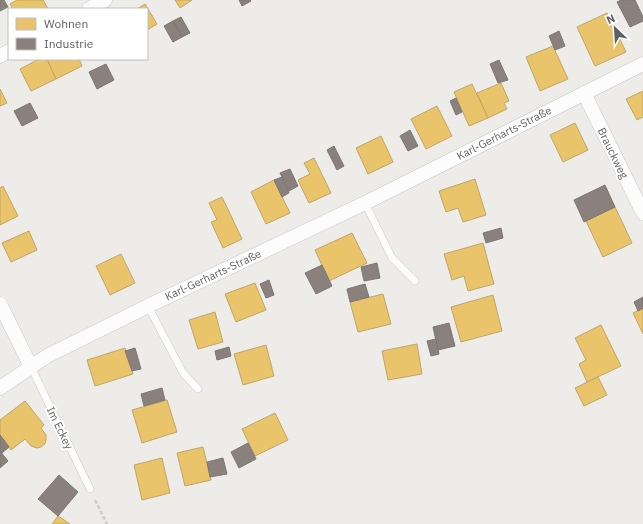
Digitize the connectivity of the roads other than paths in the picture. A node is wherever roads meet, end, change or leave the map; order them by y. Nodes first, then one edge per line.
1 (105, 0) edge
2 (91, 8) edge
3 (643, 64) edge
4 (584, 93) junction
5 (365, 203) junction
6 (643, 213) edge
7 (415, 281) dead end
8 (0, 304) edge
9 (148, 306) junction
10 (31, 367) junction
11 (0, 388) edge
12 (198, 389) dead end
13 (90, 489) road end

1 - 2 street
3 - 4 street, Karl-Gerharts-Straße
4 - 5 street, Karl-Gerharts-Straße
4 - 6 street, Brauckweg
5 - 7 lane
5 - 9 street, Karl-Gerharts-Straße
8 - 10 street, Im Eckey
9 - 10 street, Karl-Gerharts-Straße
9 - 12 lane
10 - 11 street
10 - 13 lane, Im Eckey

